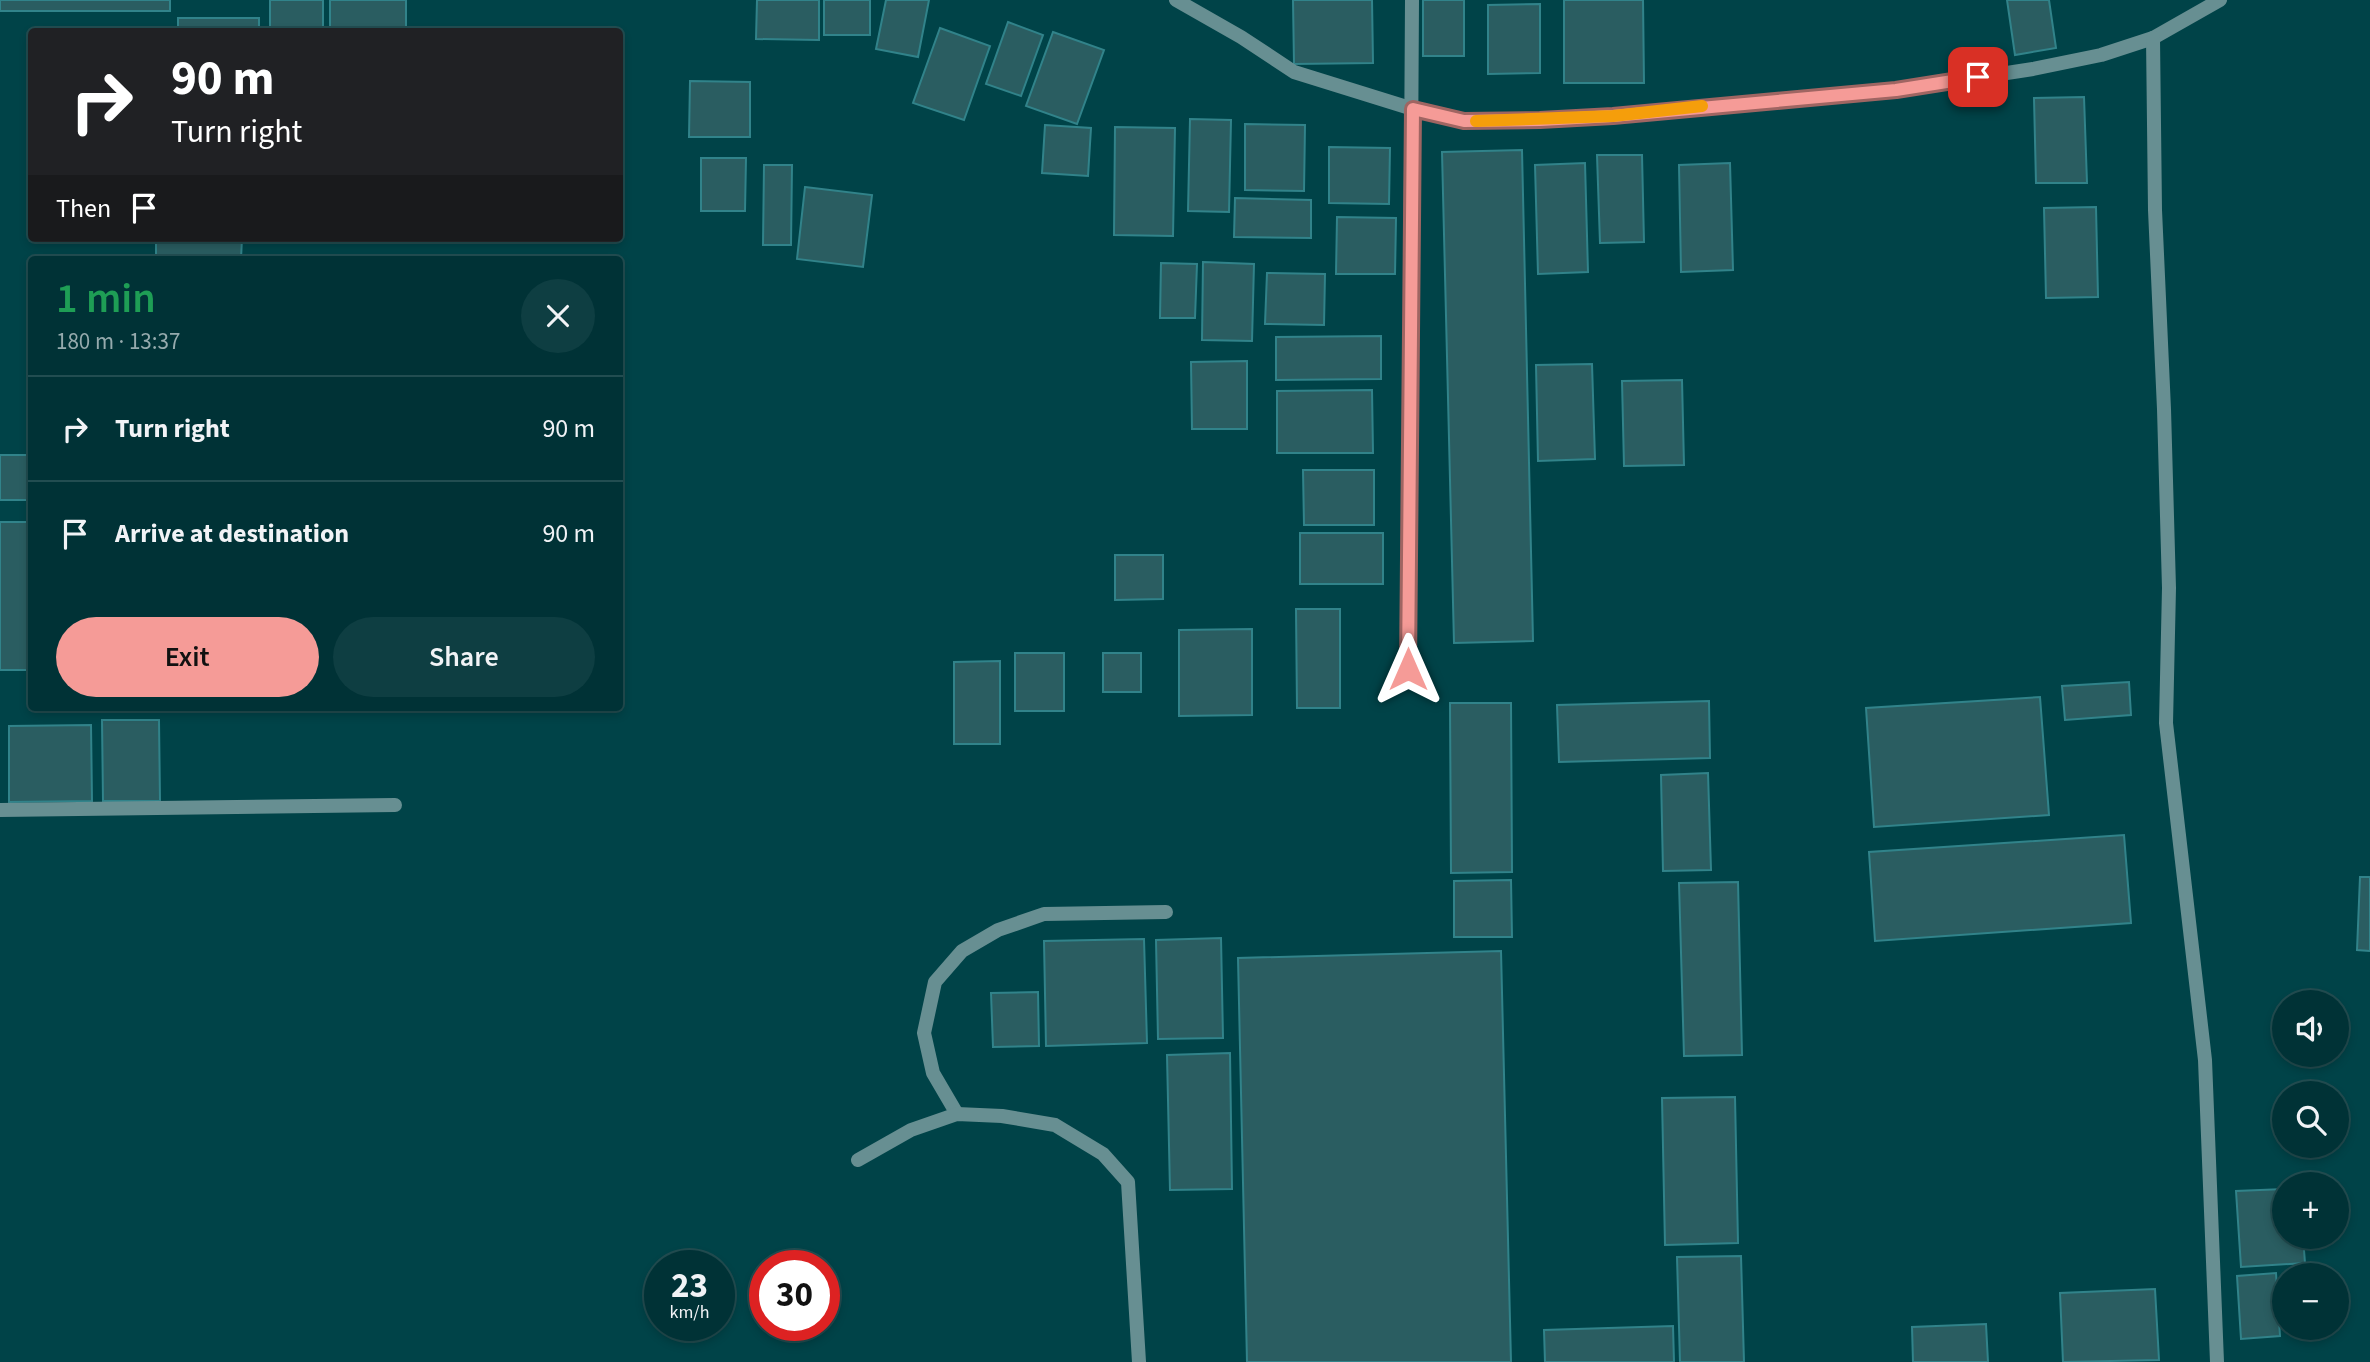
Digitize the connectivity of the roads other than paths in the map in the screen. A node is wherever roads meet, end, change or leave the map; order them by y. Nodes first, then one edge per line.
1 (1176, 0) edge
2 (1412, 0) edge
3 (2220, 0) edge
4 (2153, 38) junction
5 (1413, 109) junction
6 (1408, 669) dead end
7 (395, 805) dead end
8 (0, 810) edge
9 (1166, 912) dead end
10 (957, 1114) junction
11 (858, 1160) dead end
12 (1139, 1362) edge
13 (2217, 1362) edge

1 - 5 street
2 - 5 street
3 - 4 street
4 - 5 street
4 - 13 street
5 - 6 street
7 - 8 street
9 - 10 street
10 - 11 street
10 - 12 street

